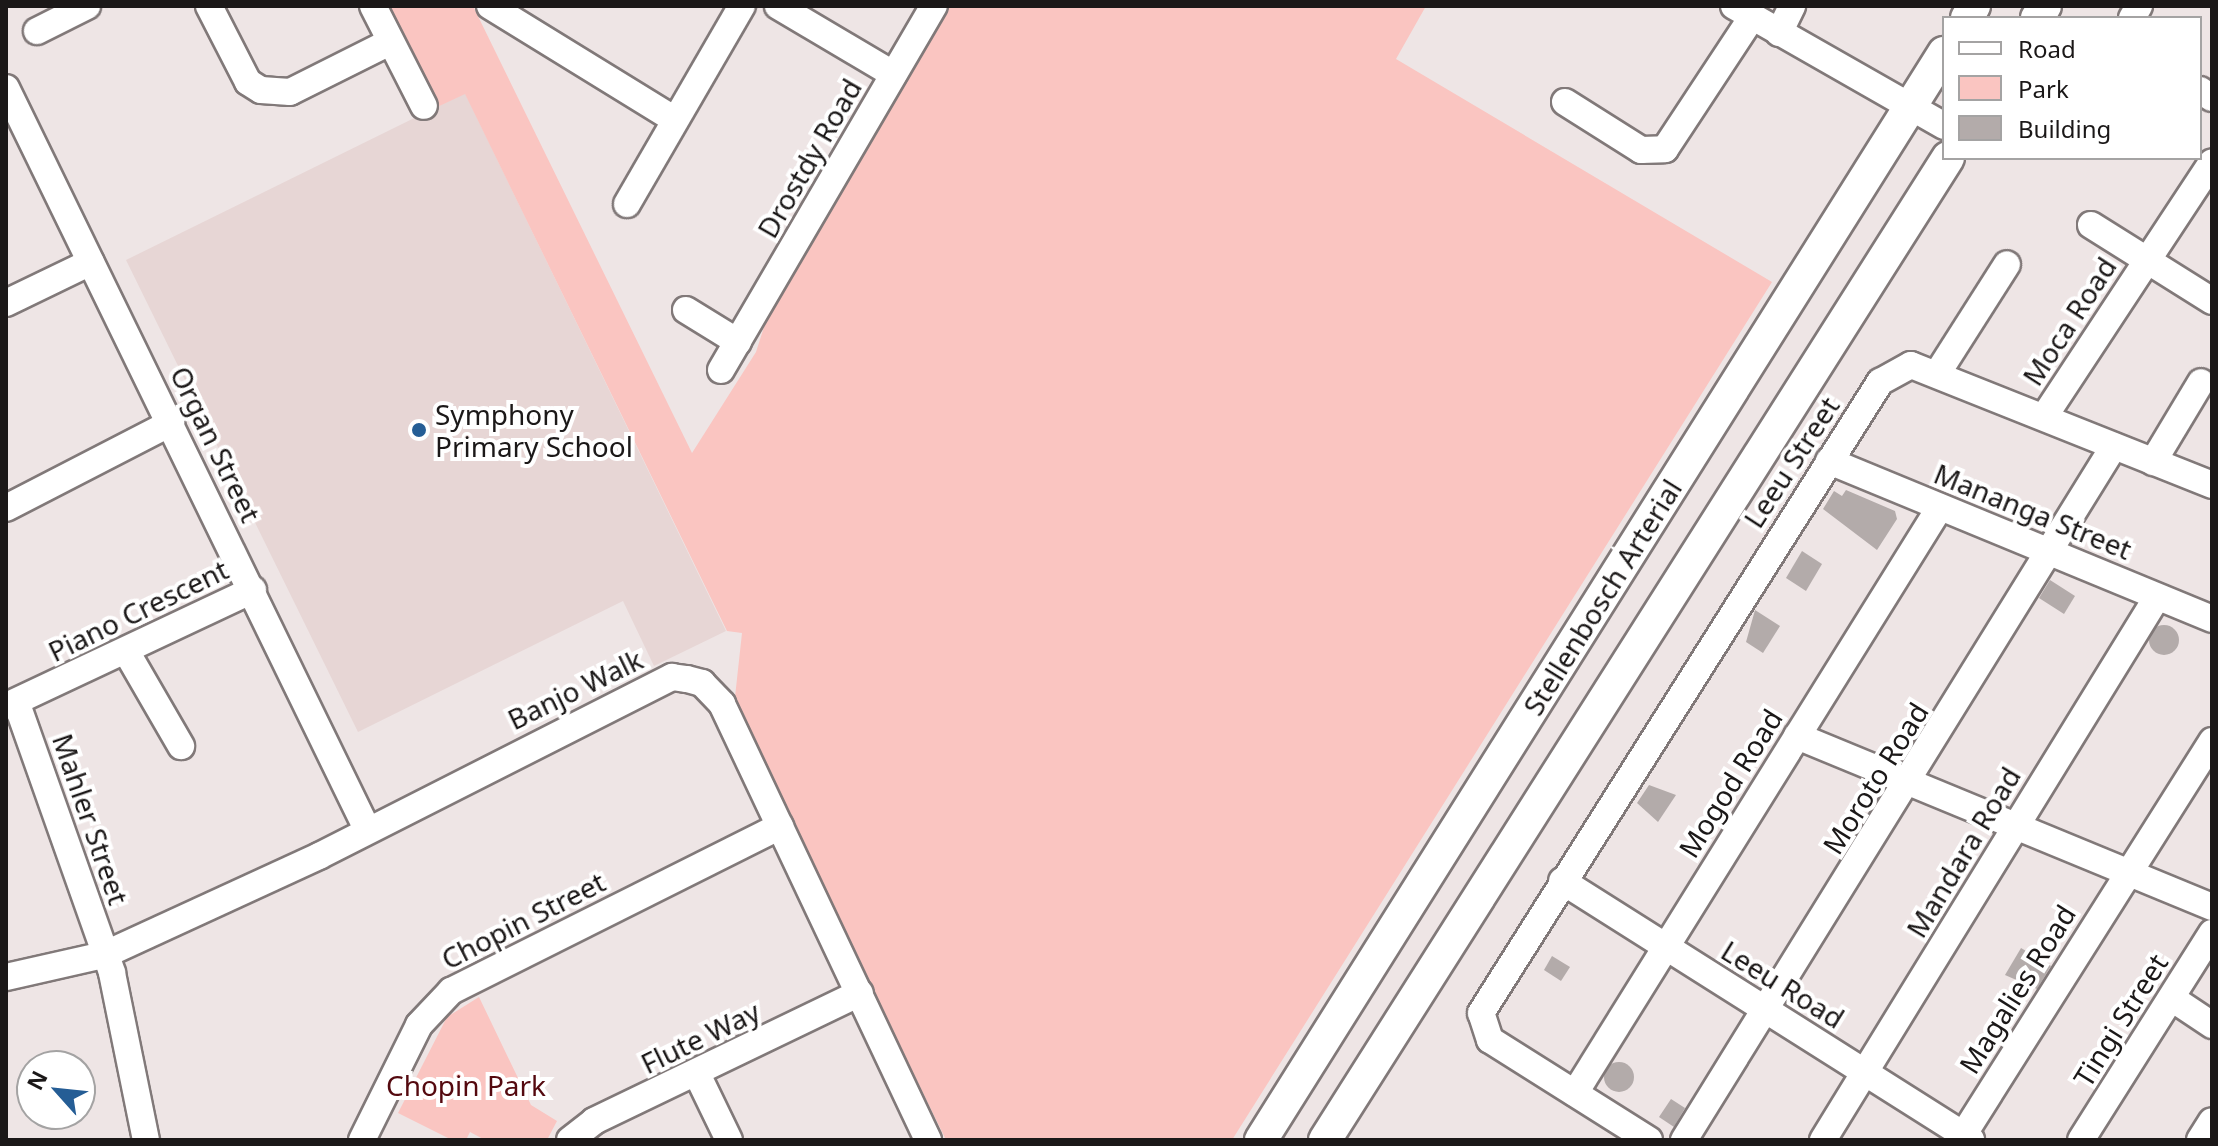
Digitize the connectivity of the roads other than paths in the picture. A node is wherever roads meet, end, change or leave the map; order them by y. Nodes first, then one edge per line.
1 (87, 6) edge
2 (209, 6) edge
3 (373, 6) edge
4 (490, 6) edge
5 (742, 6) edge
6 (778, 6) edge
7 (934, 6) edge
8 (1792, 6) edge
9 (1743, 11) edge
10 (37, 31) dead end
11 (1779, 33) junction
12 (390, 42) junction
13 (1942, 56) edge
14 (893, 74) junction
15 (7, 94) edge
16 (1565, 102) dead end
17 (424, 106) dead end
18 (1911, 106) junction
19 (675, 120) junction
20 (1942, 125) edge
21 (1947, 160) edge
22 (2212, 162) edge
23 (627, 204) dead end
24 (2091, 225) dead end
25 (2147, 261) junction
26 (91, 262) junction
27 (2007, 264) dead end
28 (2212, 301) edge
29 (6, 303) edge
30 (686, 310) dead end
31 (738, 342) junction
32 (721, 370) dead end
33 (1937, 374) junction
34 (2201, 382) dead end
35 (2044, 417) junction
36 (171, 423) junction
37 (2114, 446) junction
38 (1829, 461) junction
39 (2153, 462) junction
40 (2212, 485) edge
41 (1940, 507) junction
42 (6, 508) edge
43 (2050, 552) junction
44 (253, 590) junction
45 (2157, 597) junction
46 (2212, 619) edge
47 (126, 651) junction
48 (12, 705) edge
49 (1797, 736) junction
50 (2212, 741) edge
51 (181, 746) dead end
52 (2202, 777) edge
53 (1910, 783) junction
54 (780, 826) junction
55 (2016, 827) junction
56 (367, 829) junction
57 (2129, 873) junction
58 (1562, 881) junction
59 (2212, 907) edge
60 (2212, 933) edge
61 (1666, 947) junction
62 (104, 955) junction
63 (6, 977) edge
64 (860, 993) junction
65 (2173, 999) junction
66 (1766, 1011) junction
67 (2212, 1025) edge
68 (1866, 1074) junction
69 (698, 1076) junction
70 (1575, 1093) junction
71 (2212, 1121) edge
72 (1965, 1138) edge
73 (146, 1140) edge
74 (362, 1140) edge
75 (570, 1140) edge
76 (729, 1140) edge
77 (928, 1140) edge
78 (1261, 1140) edge
79 (1325, 1140) edge
80 (1649, 1140) edge
81 (1684, 1140) edge
82 (1823, 1140) edge
83 (2081, 1140) edge
84 (2200, 1140) edge

1 - 10 street
2 - 12 street
3 - 12 street
4 - 19 street
5 - 19 street
6 - 14 street
7 - 14 street, Drostdy Road
8 - 11 street
9 - 11 street
9 - 16 street
11 - 18 street
12 - 17 street
13 - 18 main road, Stellenbosch Arterial
14 - 31 street, Drostdy Road
15 - 26 street, Organ Street
18 - 20 street
18 - 78 main road, Stellenbosch Arterial
19 - 23 street
21 - 79 main road, Stellenbosch Arterial
22 - 25 street, Moca Road
24 - 25 street
25 - 28 street
25 - 35 street, Moca Road
26 - 29 street
26 - 36 street, Organ Street
27 - 33 street
30 - 31 street
31 - 32 street, Drostdy Road
33 - 35 street, Leeu Street
33 - 38 street, Leeu Street
34 - 39 street
35 - 37 street, Leeu Street
36 - 42 street
36 - 44 street, Organ Street
37 - 39 street, Leeu Street
37 - 43 street, Moroto Road
38 - 41 street, Mananga Street
38 - 58 street, Leeu Street
39 - 40 street, Leeu Street
41 - 43 street, Mananga Street
41 - 49 street, Mogod Road
43 - 45 street, Mananga Street
43 - 53 street, Moroto Road
44 - 47 street, Piano Crescent
44 - 56 street, Organ Street
45 - 46 street, Mananga Street
45 - 55 street, Mandara Road
47 - 48 street, Piano Crescent
47 - 51 street
48 - 62 street, Mahler Street
49 - 53 street
49 - 61 street, Mogod Road
50 - 52 street, Magalies Road
52 - 57 street, Magalies Road
53 - 55 street
53 - 66 street, Moroto Road
54 - 56 street, Banjo Walk
54 - 64 street, Banjo Walk
54 - 74 street, Chopin Street
55 - 57 street
55 - 68 street, Mandara Road
56 - 62 street, Banjo Walk
57 - 59 street
57 - 72 street, Magalies Road
58 - 61 street, Leeu Road
58 - 70 street
60 - 65 street, Tingi Street
61 - 66 street, Leeu Road
61 - 70 street, Mogod Road
62 - 63 street, Banjo Walk
62 - 73 street
64 - 69 street, Flute Way
64 - 77 street, Banjo Walk
65 - 67 street
65 - 83 street, Tingi Street
66 - 68 street, Leeu Road
66 - 81 street, Moroto Road
68 - 72 street, Leeu Road
68 - 82 street, Mandara Road
69 - 75 street, Flute Way
69 - 76 street
70 - 80 street
71 - 84 street

